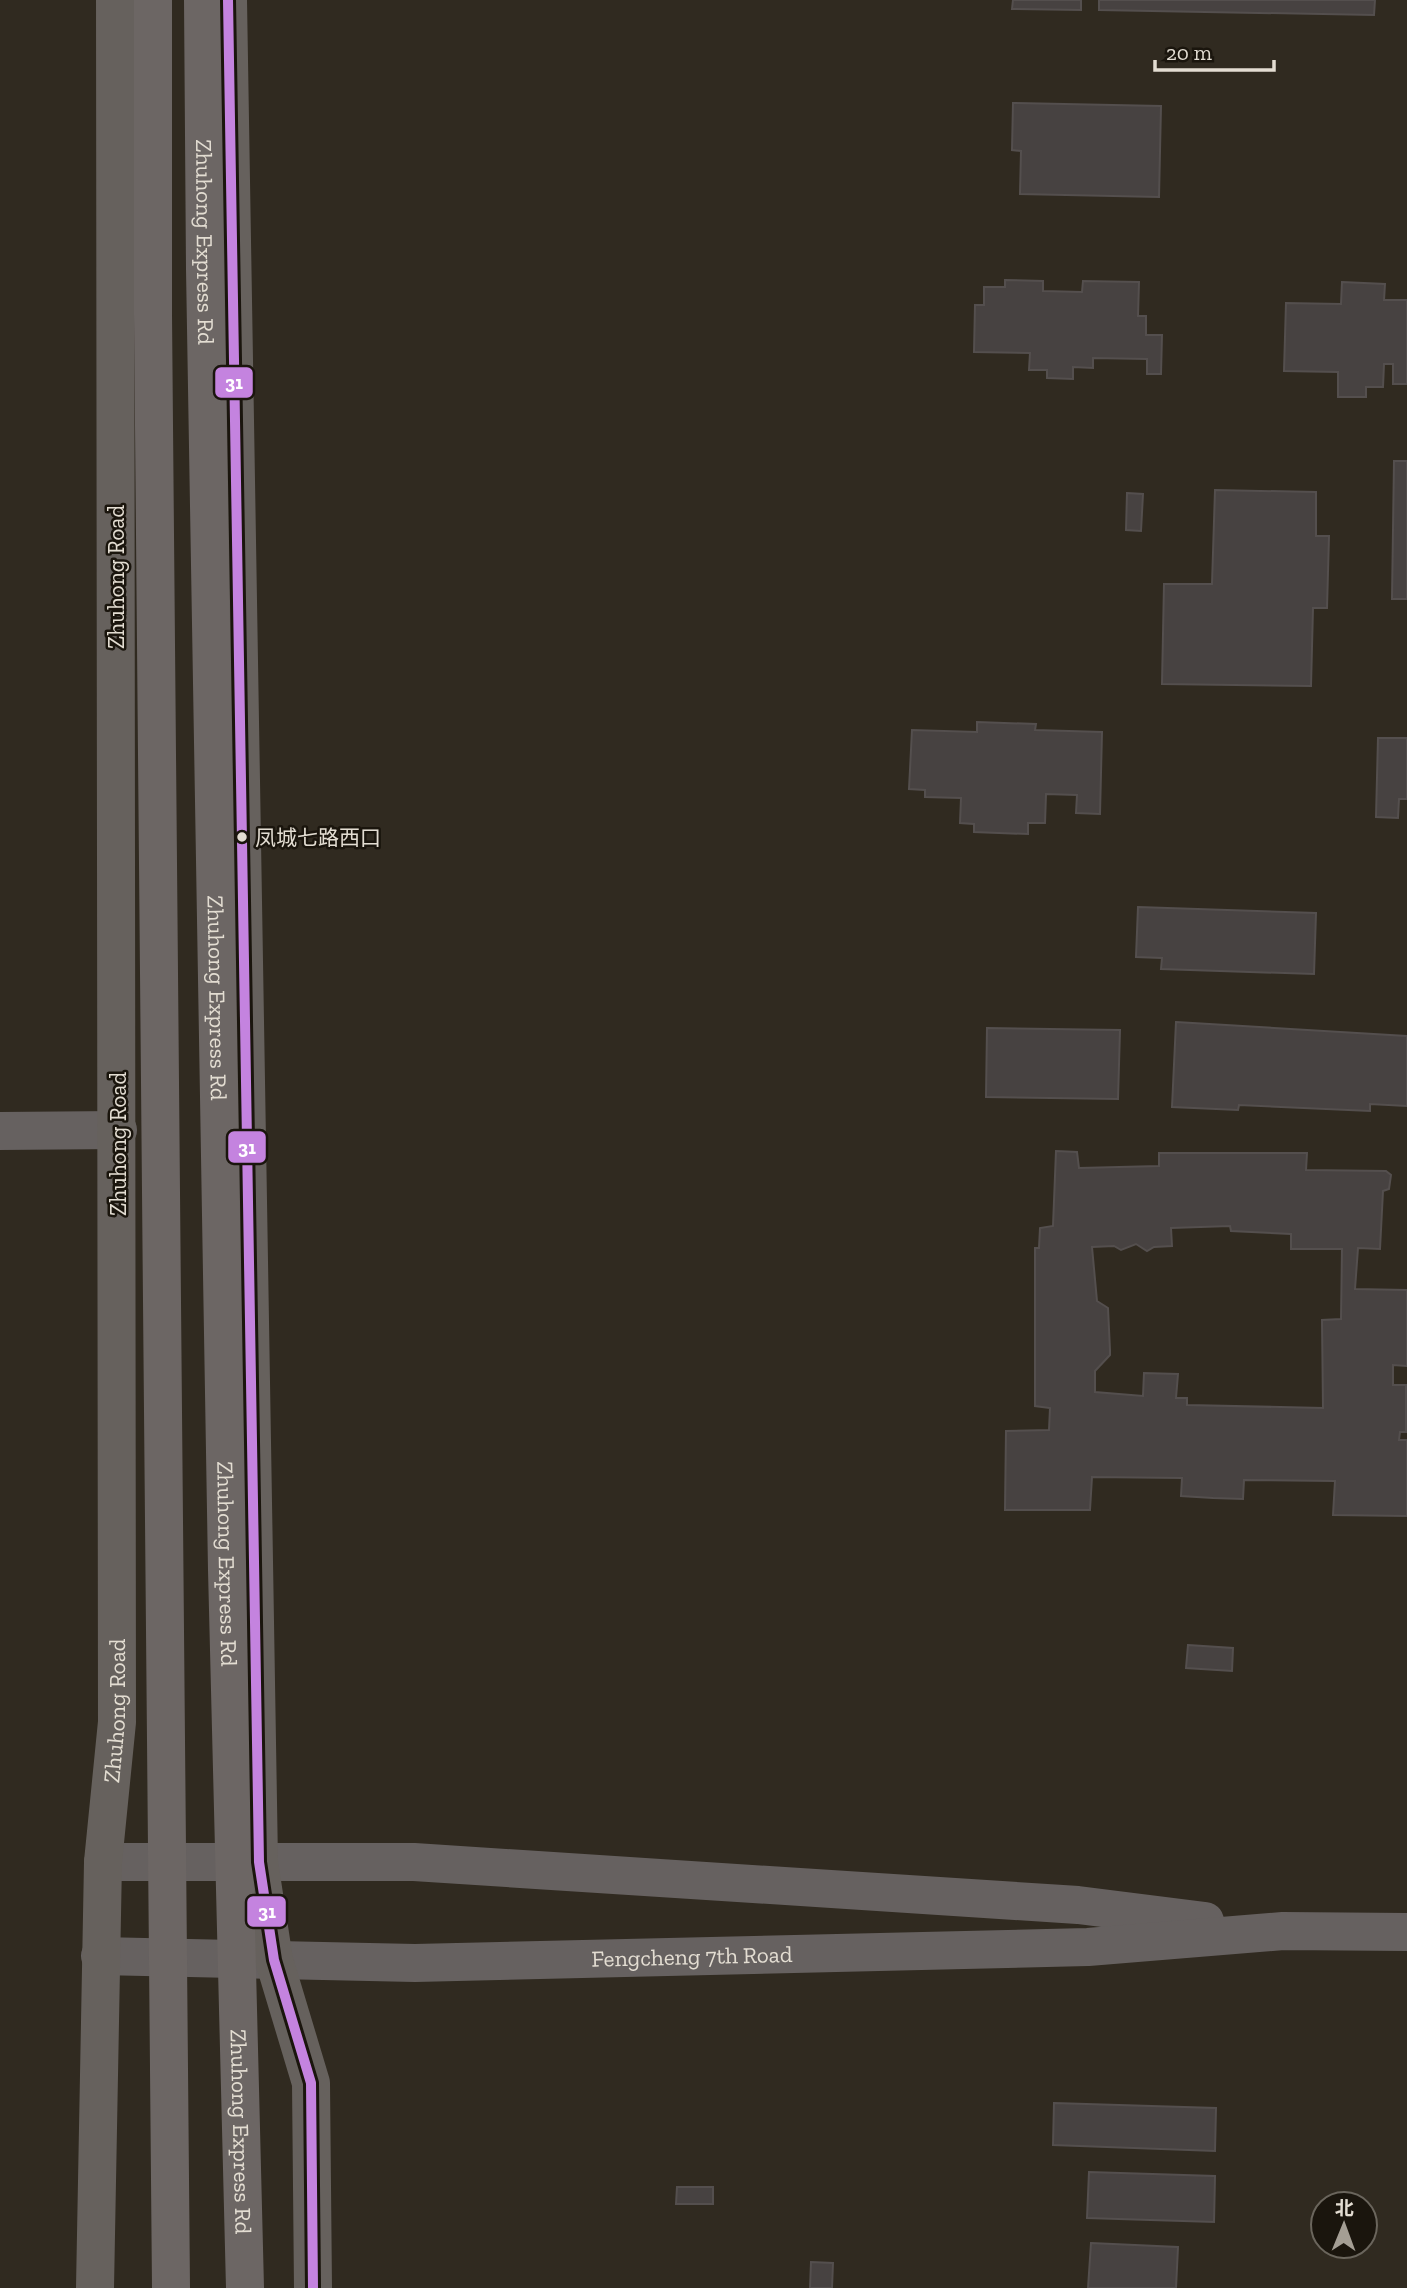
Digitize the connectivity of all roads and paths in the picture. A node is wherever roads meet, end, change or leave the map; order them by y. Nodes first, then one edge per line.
1 (115, 0) edge
2 (153, 0) edge
3 (203, 0) edge
4 (228, 0) edge
5 (118, 1130) junction
6 (0, 1131) edge
7 (103, 1861) junction
8 (258, 1862) junction
9 (1283, 1931) junction
10 (1407, 1932) edge
11 (100, 1956) junction
12 (274, 1960) junction
13 (95, 2288) edge
14 (171, 2288) edge
15 (246, 2288) edge
16 (313, 2288) edge

1 - 5 main road, Zhuhong Road
2 - 14 highway, bridge
3 - 15 highway, Zhuhong Express Rd, bridge
4 - 8 main road
5 - 6 street
5 - 7 main road, Zhuhong Road
7 - 8 street, Fengcheng 7th Road
7 - 11 main road, Zhuhong Road
8 - 9 street, Fengcheng 7th Road
8 - 12 main road
9 - 10 street, Fengcheng 7th Road
9 - 12 street, Fengcheng 7th Road
11 - 12 street, Fengcheng 7th Road
11 - 13 main road, Zhuhong Road
12 - 16 main road

